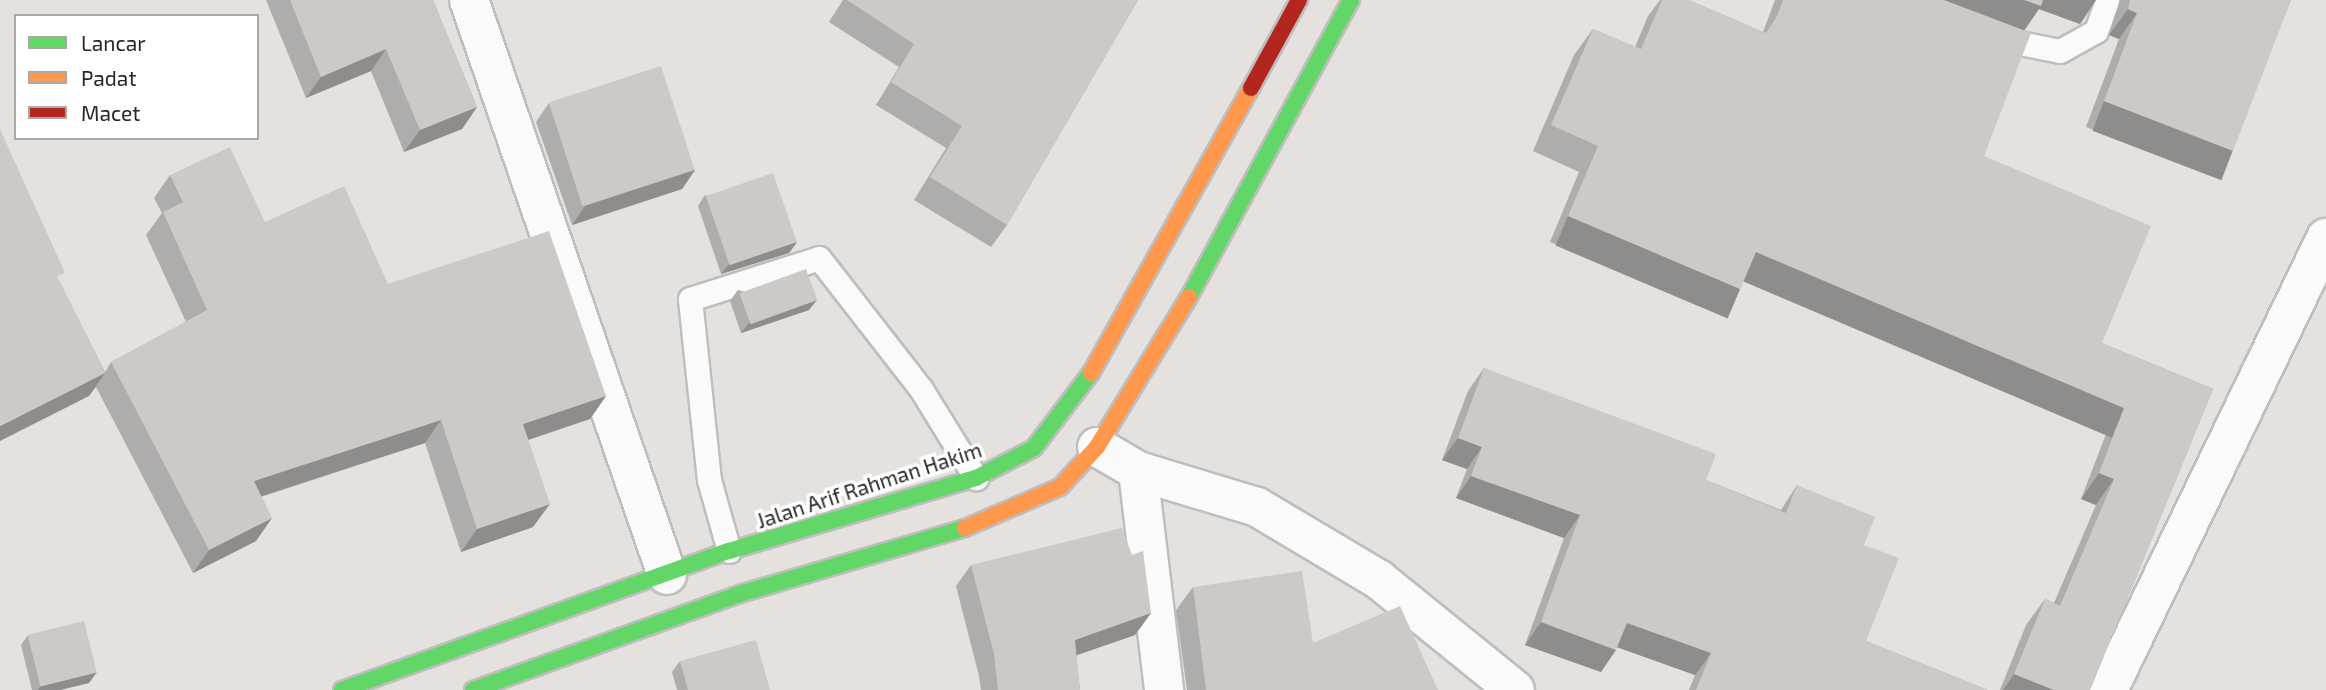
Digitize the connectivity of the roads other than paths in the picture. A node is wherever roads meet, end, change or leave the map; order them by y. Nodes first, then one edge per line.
1 (470, 0) edge
2 (1299, 0) edge
3 (1351, 0) edge
4 (2107, 0) edge
5 (1973, 30) edge
6 (2326, 238) edge
7 (1097, 447) junction
8 (1138, 471) junction
9 (976, 478) junction
10 (991, 520) junction
11 (729, 551) junction
12 (667, 575) junction
13 (743, 593) junction
14 (342, 690) edge
15 (473, 690) edge
16 (1164, 690) edge
17 (1515, 690) edge
18 (2108, 690) edge

1 - 12 street
2 - 9 main road, Jalan Arif Rahman Hakim
3 - 7 main road
4 - 5 lane
6 - 18 street
7 - 8 street
7 - 10 main road
8 - 16 street
8 - 17 street
9 - 10 main road
9 - 11 main road, Jalan Arif Rahman Hakim
9 - 11 lane
10 - 13 main road
11 - 12 main road, Jalan Arif Rahman Hakim
11 - 13 main road
12 - 14 main road, Jalan Arif Rahman Hakim
13 - 15 main road

